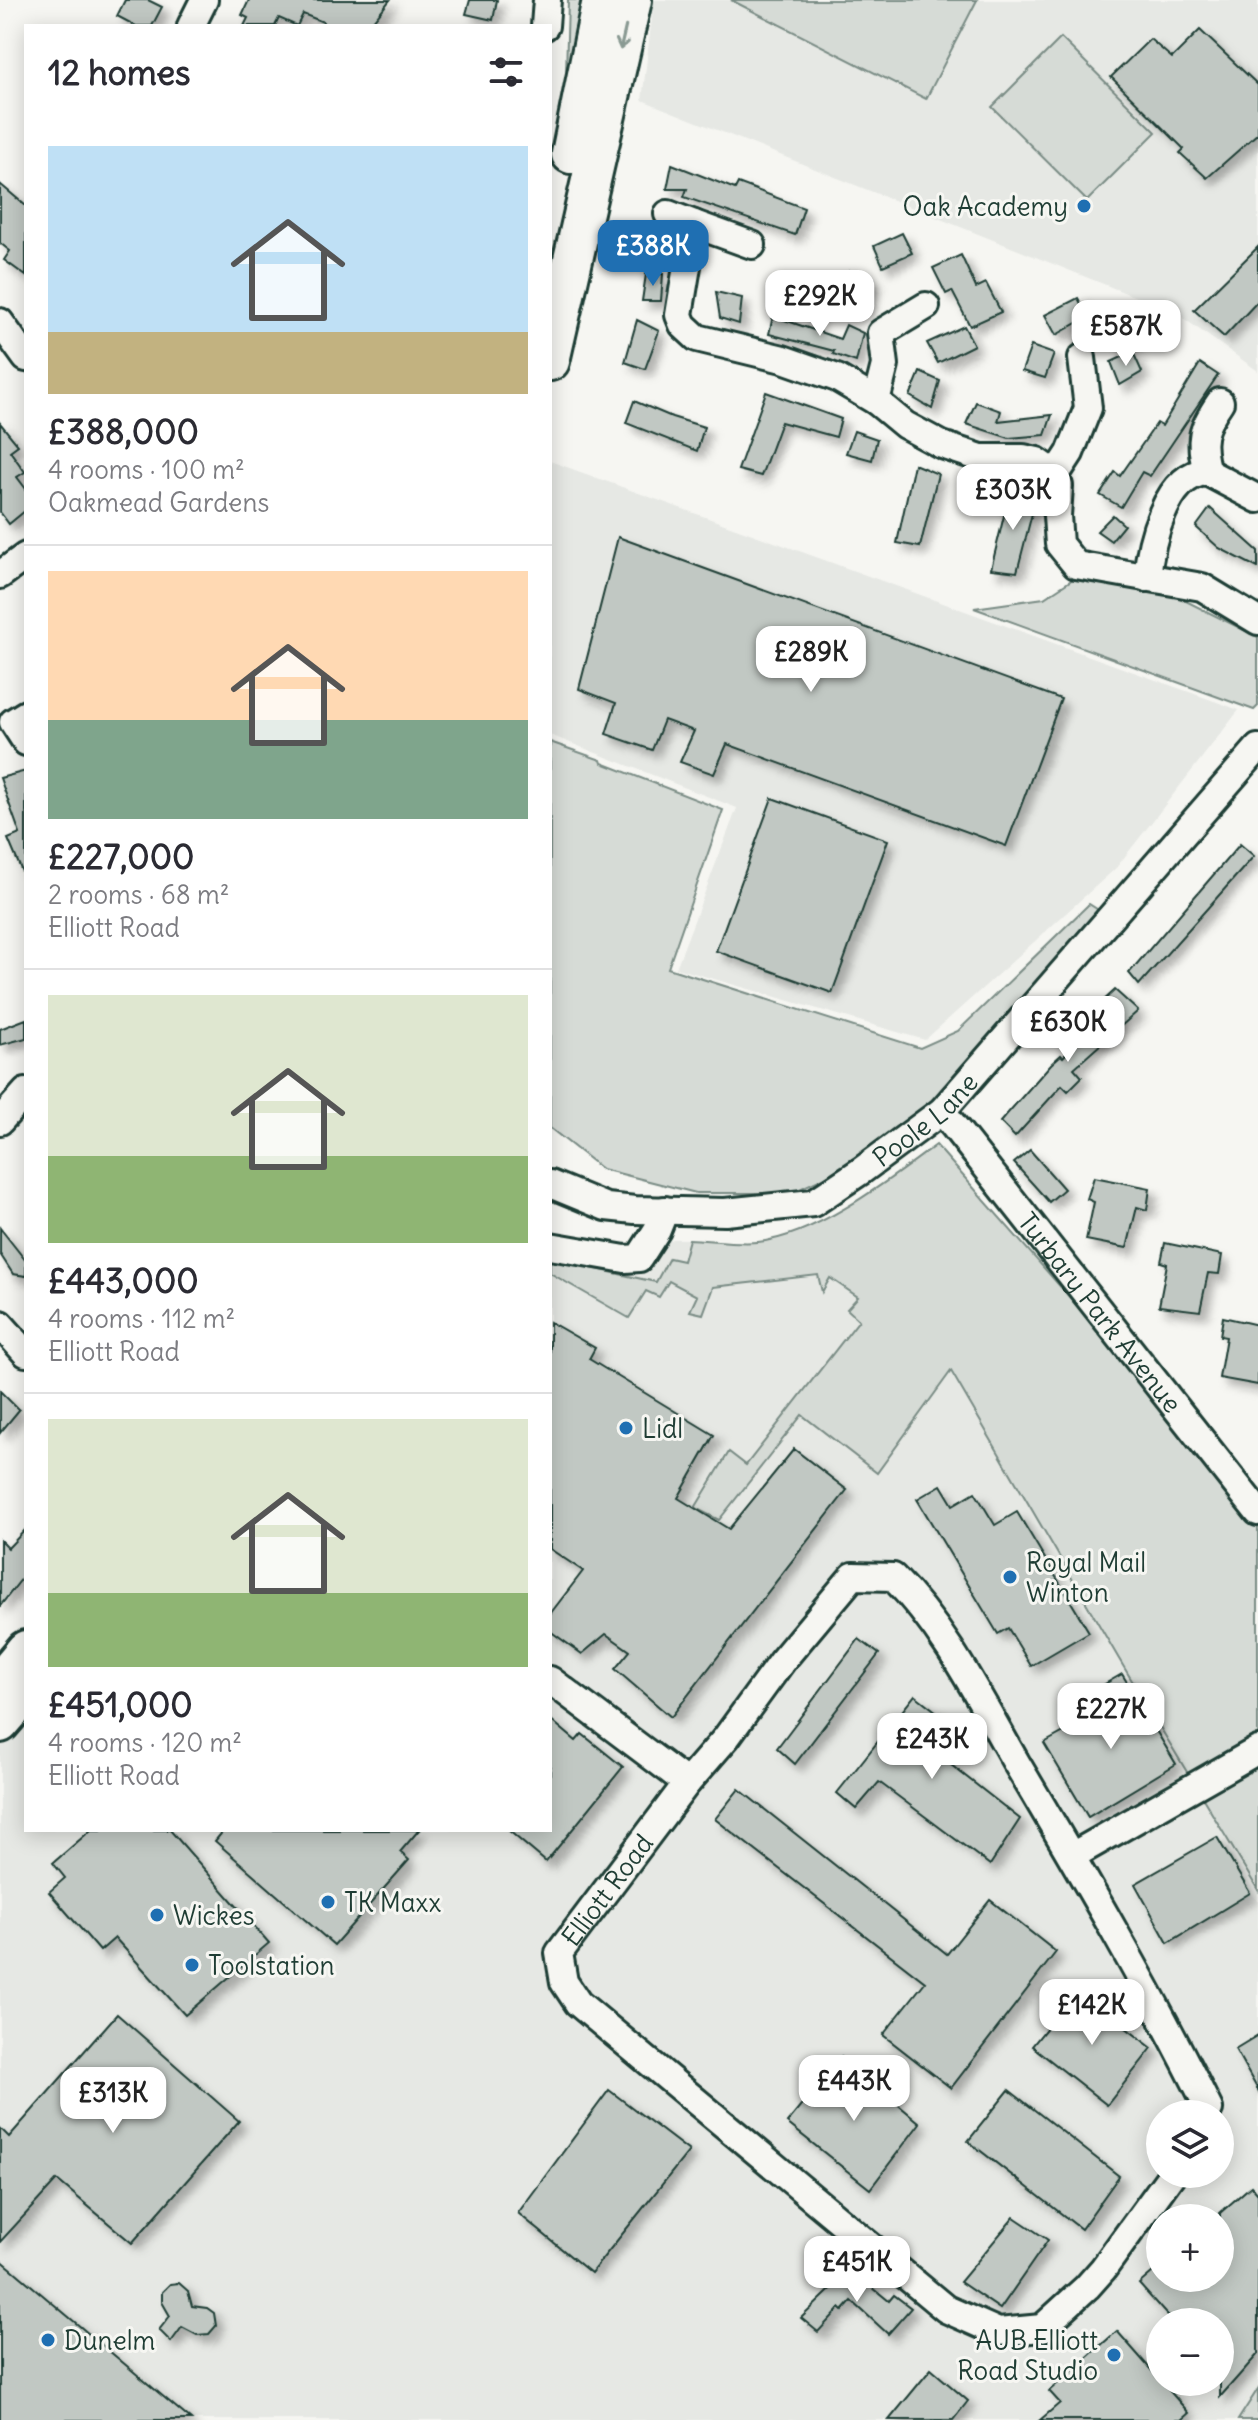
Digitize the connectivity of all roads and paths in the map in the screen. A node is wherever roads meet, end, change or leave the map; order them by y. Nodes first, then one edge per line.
1 (204, 0) edge
2 (547, 0) edge
3 (602, 0) edge
4 (632, 0) edge
5 (192, 24) edge
6 (545, 24) edge
7 (668, 214) dead end
8 (694, 224) junction
9 (752, 245) dead end
10 (552, 247) edge
11 (926, 306) dead end
12 (552, 352) edge
13 (1082, 358) dead end
14 (876, 401) junction
15 (1220, 402) dead end
16 (1207, 472) junction
17 (1055, 476) junction
18 (1258, 499) edge
19 (24, 557) edge
20 (0, 575) edge
21 (1147, 578) junction
22 (1258, 621) edge
23 (1255, 758) edge
24 (24, 1094) edge
25 (942, 1111) junction
26 (0, 1121) edge
27 (552, 1184) edge
28 (665, 1210) junction
29 (552, 1246) edge
30 (0, 1324) edge
31 (24, 1351) edge
32 (1258, 1512) edge
33 (24, 1652) edge
34 (0, 1681) edge
35 (552, 1682) edge
36 (24, 1695) edge
37 (0, 1723) edge
38 (1258, 1750) edge
39 (687, 1783) junction
40 (1072, 1856) junction
41 (1204, 2100) edge
42 (1162, 2188) edge

1 - 5 street
2 - 6 street
3 - 10 highway
4 -> 12 highway
7 - 8 street
8 - 9 street
8 - 14 street
11 - 14 street
13 - 17 street
14 - 17 street
15 - 16 street
16 - 18 street
16 - 21 street
17 - 21 street
19 - 20 street
21 - 22 street
23 - 25 street, Poole Lane
24 - 26 street
25 - 28 street, Poole Lane
25 - 32 street, Turbary Park Avenue
27 - 28 street, Poole Lane
28 - 29 street
30 - 31 street
33 - 34 highway
35 - 39 street
36 - 37 highway
38 - 40 street
39 - 40 street, Elliott Road
39 - 42 street, Elliott Road
40 - 41 street, Elliott Road

